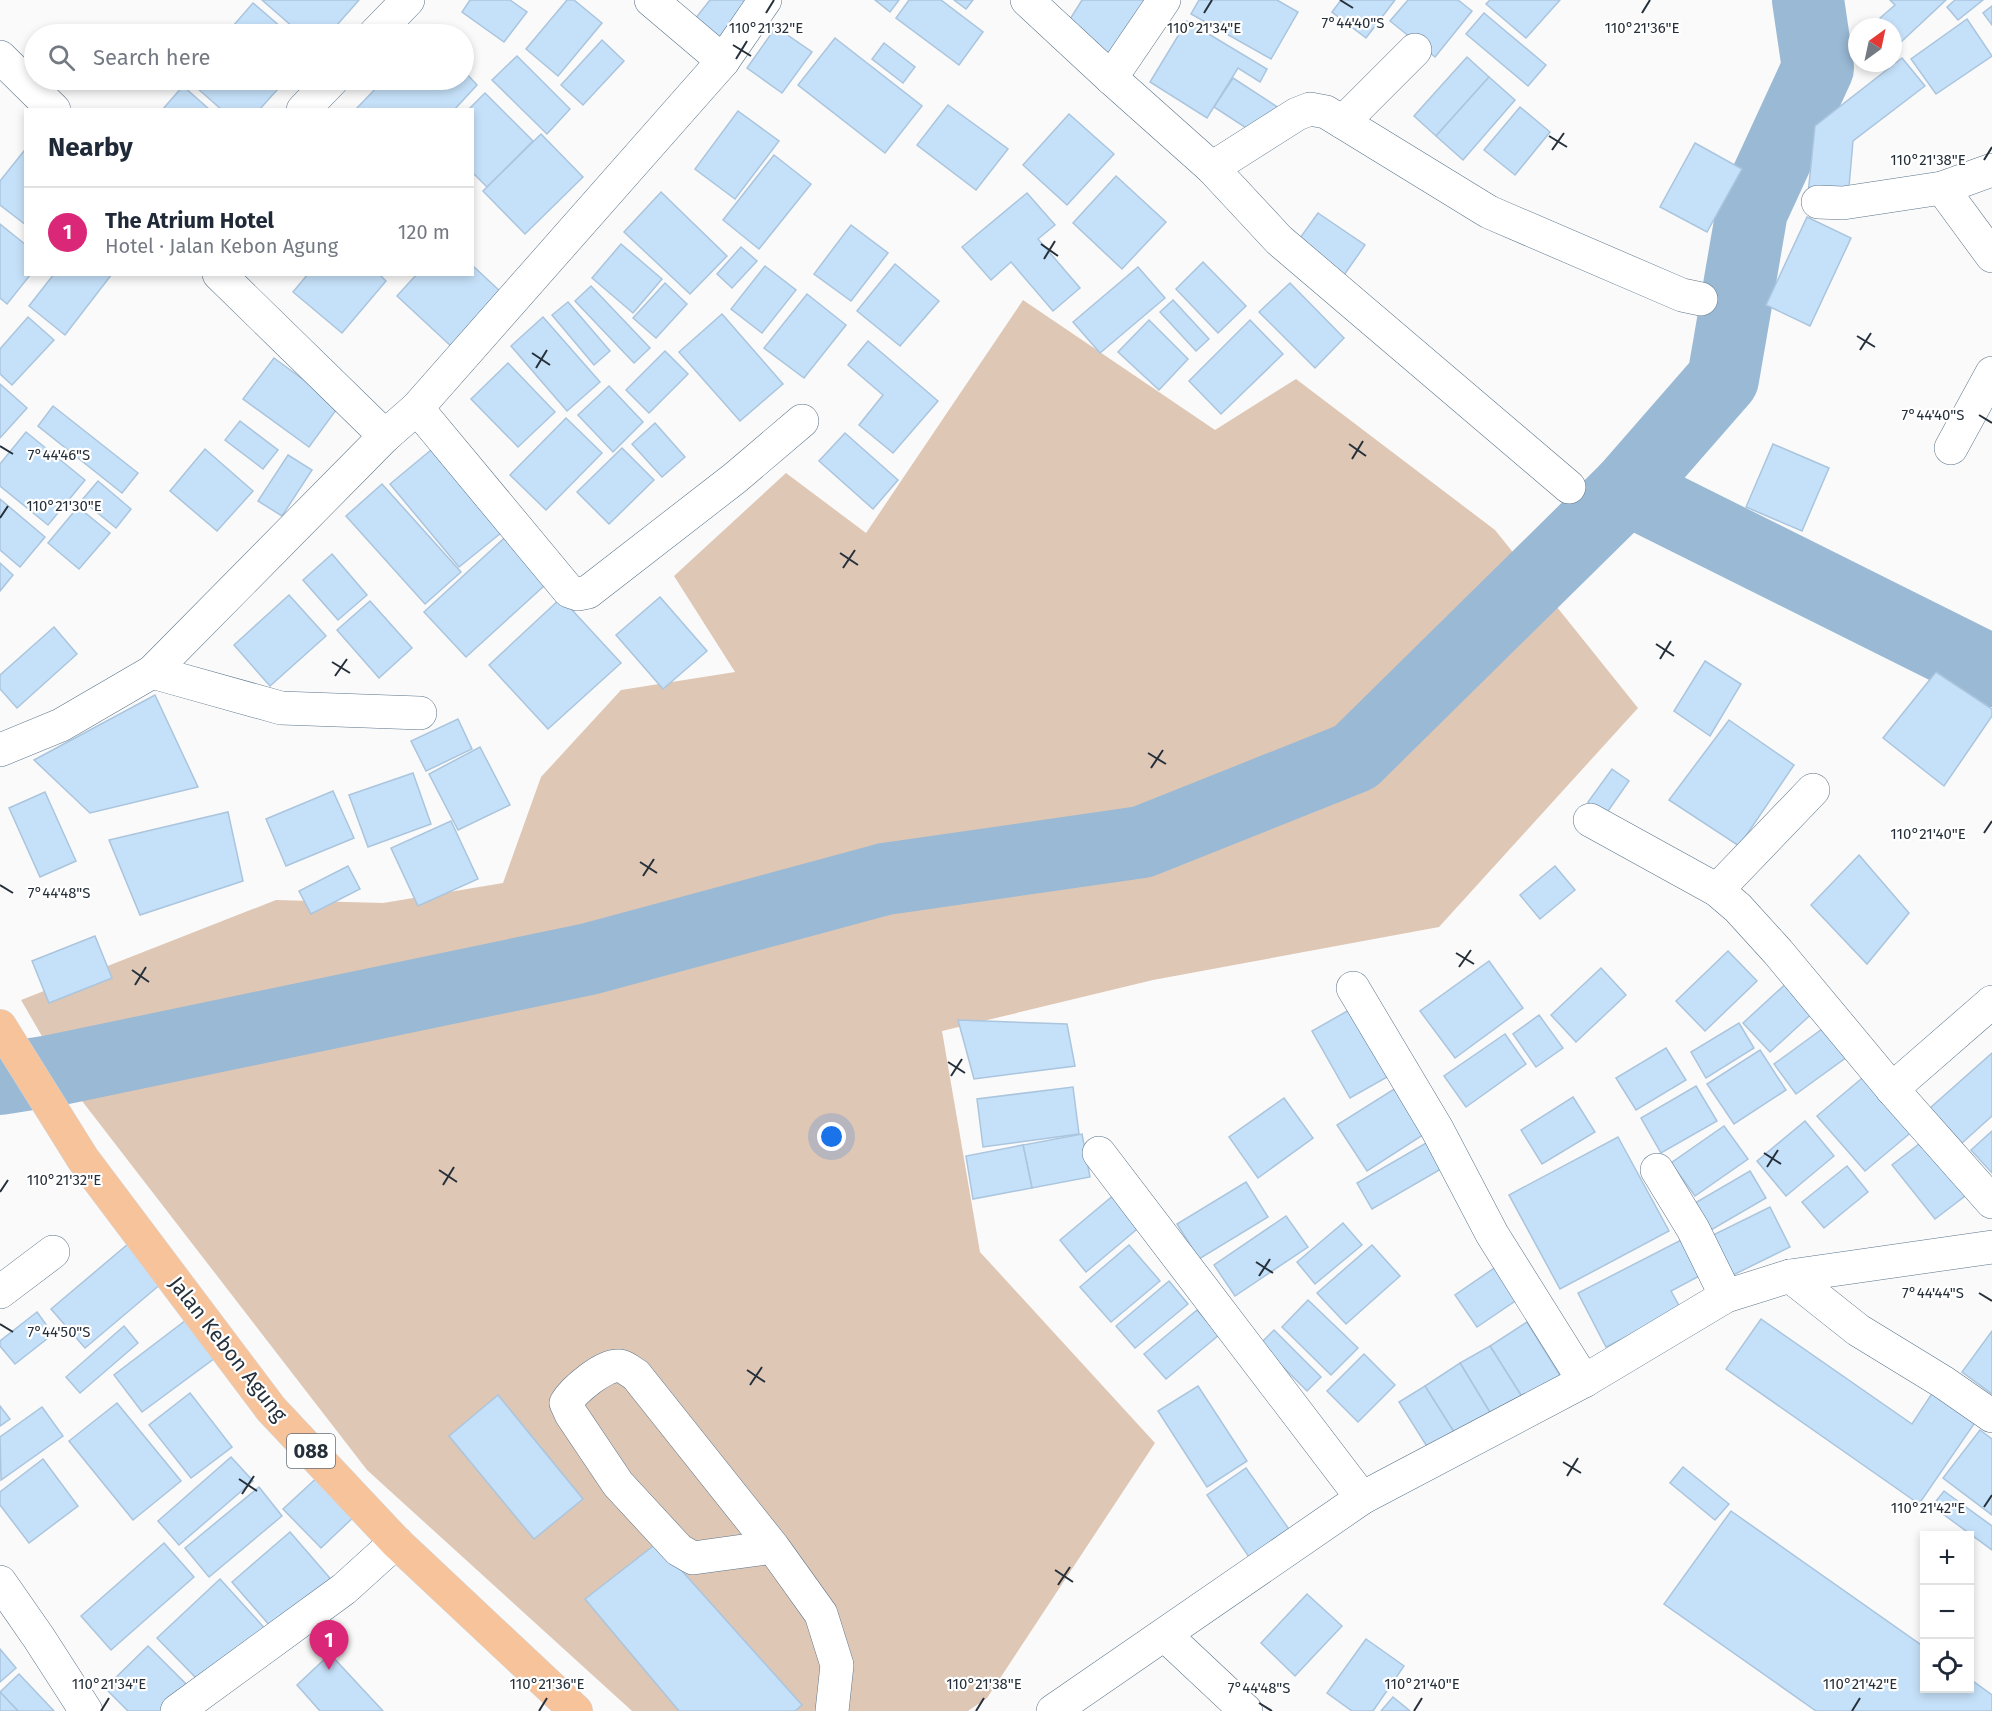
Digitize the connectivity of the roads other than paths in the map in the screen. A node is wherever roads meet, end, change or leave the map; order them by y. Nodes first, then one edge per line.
1 (408, 0) edge
2 (651, 0) edge
3 (765, 0) edge
4 (1027, 0) edge
5 (1164, 0) edge
6 (385, 24) edge
7 (1415, 50) dead end
8 (0, 57) edge
9 (723, 61) junction
10 (1111, 78) junction
11 (24, 81) edge
12 (34, 90) edge
13 (322, 90) edge
14 (52, 108) edge
15 (305, 108) edge
16 (1343, 122) junction
17 (1212, 168) junction
18 (1992, 170) edge
19 (1942, 188) junction
20 (1818, 202) dead end
21 (1992, 256) edge
22 (221, 276) edge
23 (1701, 299) dead end
24 (1992, 373) edge
25 (417, 408) junction
26 (802, 421) dead end
27 (385, 436) junction
28 (1951, 448) dead end
29 (1569, 487) dead end
30 (152, 672) junction
31 (420, 713) dead end
32 (0, 750) edge
33 (1813, 790) dead end
34 (1590, 820) dead end
35 (1717, 890) junction
36 (1353, 988) dead end
37 (1992, 1002) edge
38 (0, 1026) edge
39 (1892, 1089) junction
40 (1100, 1153) dead end
41 (1657, 1170) dead end
42 (1990, 1197) edge
43 (1992, 1247) edge
44 (53, 1252) dead end
45 (1790, 1276) junction
46 (0, 1292) edge
47 (1726, 1296) junction
48 (1584, 1382) junction
49 (1992, 1416) edge
50 (1362, 1498) junction
51 (396, 1542) junction
52 (772, 1547) junction
53 (0, 1582) edge
54 (1165, 1635) junction
55 (86, 1711) edge
56 (177, 1711) edge
57 (576, 1711) edge
58 (832, 1711) edge
59 (1053, 1711) edge
60 (1246, 1711) edge

1 - 6 street
2 - 9 street
3 - 9 street
4 - 10 street
5 - 10 street
7 - 16 street
8 - 11 street
9 - 25 street
10 - 17 street
12 - 14 street
13 - 15 street
16 - 17 street
16 - 23 street
17 - 29 street
18 - 19 street
19 - 20 street
19 - 21 street
22 - 27 street
24 - 28 street
25 - 26 street
25 - 27 street
27 - 30 street
30 - 31 street
30 - 32 street
33 - 35 street
34 - 35 street
35 - 39 street
36 - 48 street
37 - 39 street
38 - 51 main road, Jalan Kebon Agung / 088
39 - 42 street
40 - 50 street
41 - 47 street
43 - 45 street
44 - 46 street
45 - 47 street
45 - 49 street
47 - 48 street
48 - 50 street
50 - 54 street
51 - 56 street
51 - 57 main road, Jalan Kebon Agung / 088
52 - 52 street
52 - 58 street
53 - 55 street
54 - 59 street
54 - 60 street

